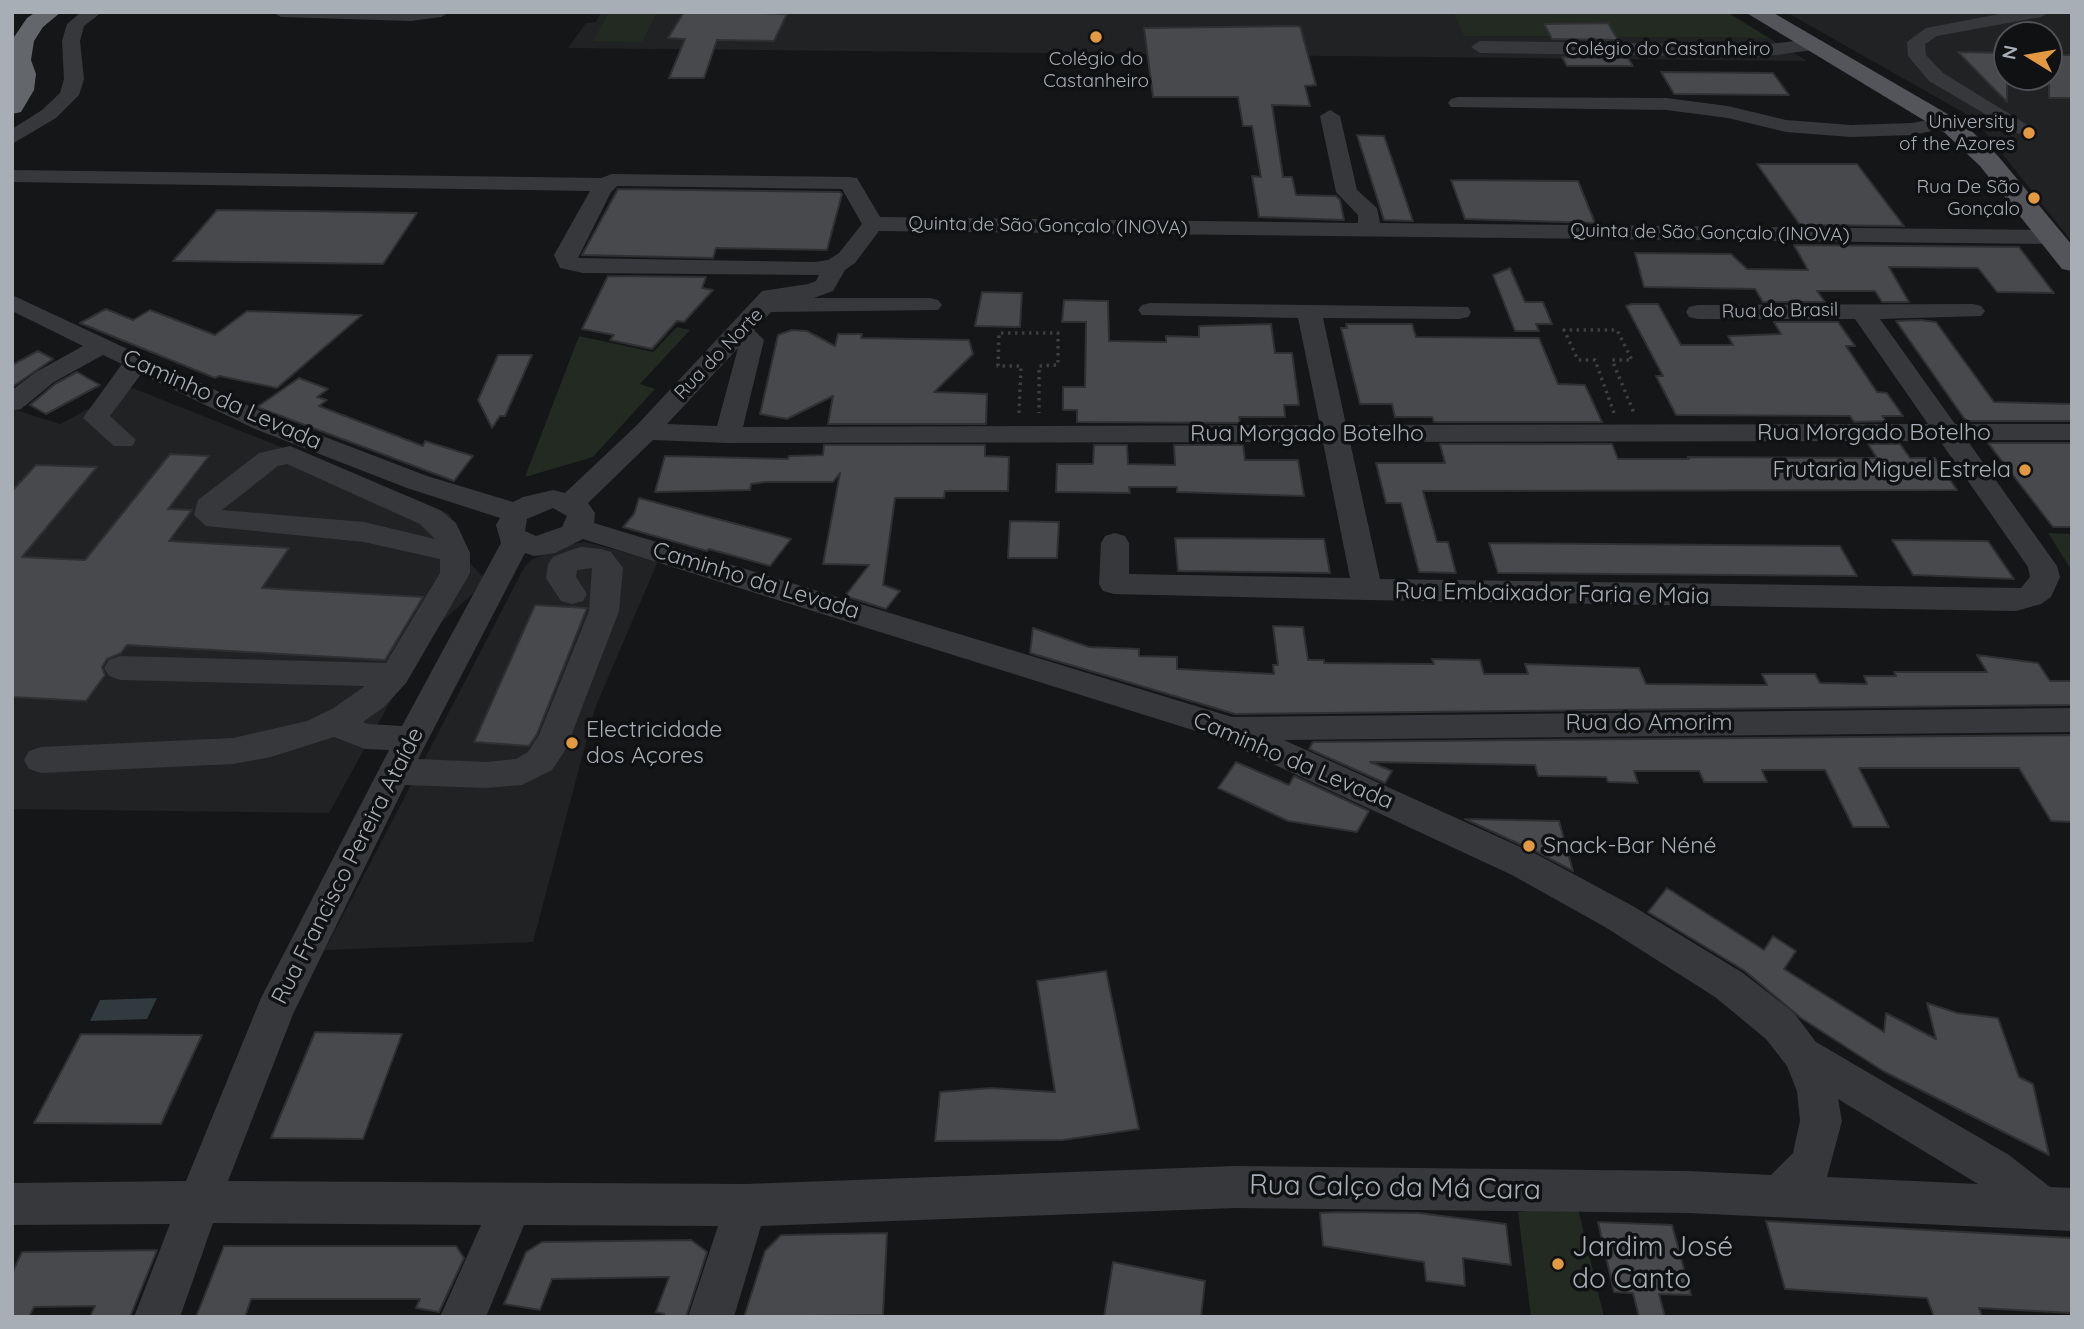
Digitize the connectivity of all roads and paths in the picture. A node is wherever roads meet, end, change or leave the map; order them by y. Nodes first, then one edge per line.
1 (50, 12) edge
2 (93, 12) edge
3 (281, 12) edge
4 (441, 12) edge
5 (1756, 12) edge
6 (2041, 12) edge
7 (1813, 45) junction
8 (1480, 47) dead end
9 (1458, 103) dead end
10 (12, 107) edge
11 (1330, 116) dead end
12 (1945, 123) junction
13 (2019, 128) dead end
14 (12, 138) edge
15 (12, 176) edge
16 (607, 185) junction
17 (873, 224) junction
18 (1369, 229) junction
19 (2050, 237) junction
20 (2072, 263) edge
21 (835, 266) junction
22 (12, 302) edge
23 (764, 305) junction
24 (930, 305) dead end
25 (1150, 310) dead end
26 (1309, 311) junction
27 (1862, 311) junction
28 (1973, 311) dead end
29 (1459, 312) dead end
30 (1698, 312) dead end
31 (738, 330) junction
32 (101, 346) junction
33 (136, 363) junction
34 (12, 402) edge
35 (646, 430) junction
36 (2072, 432) edge
37 (1632, 433) junction
38 (1945, 433) junction
39 (1335, 434) junction
40 (728, 435) junction
41 (1028, 435) junction
42 (123, 440) dead end
43 (575, 515) junction
44 (517, 527) junction
45 (1115, 543) dead end
46 (455, 553) junction
47 (1367, 590) junction
48 (572, 594) dead end
49 (2030, 597) joint
50 (120, 668) dead end
51 (395, 675) junction
52 (2072, 720) edge
53 (333, 723) junction
54 (1226, 728) junction
55 (411, 739) junction
56 (41, 760) dead end
57 (396, 771) junction
58 (1802, 1055) junction
59 (1780, 1196) junction
60 (201, 1202) junction
61 (512, 1203) junction
62 (12, 1204) edge
63 (746, 1205) junction
64 (2058, 1209) edge
65 (157, 1317) edge
66 (463, 1317) edge
67 (711, 1317) edge

1 - 10 highway
2 - 14 street
3 - 4 street
5 - 7 main road
6 - 13 street
7 - 8 street, Colégio do Castanheiro
7 - 12 main road
9 - 12 street
11 - 18 street
12 - 19 main road
15 - 16 street
16 - 17 street
16 - 21 street
17 - 18 street, Quinta de São Gonçalo (INOVA)
17 - 21 street
18 - 19 street, Quinta de São Gonçalo (INOVA)
19 - 20 main road
21 - 23 street
22 - 32 street, Caminho da Levada
23 - 24 street, Rua do Norte
23 - 31 street, Rua do Norte
25 - 26 street
26 - 29 street
26 - 39 street
27 - 28 street, Rua do Brasil
27 - 30 street, Rua do Brasil
27 - 38 street, Rua do Brasil
31 - 35 street, Rua do Norte
31 - 40 street
32 - 33 street, Caminho da Levada
32 - 34 street
33 - 42 street
33 - 44 street, Caminho da Levada
35 - 40 street, Rua Morgado Botelho
35 - 43 street
36 - 38 street, Rua Morgado Botelho
37 - 37 path
37 - 38 street, Rua Morgado Botelho
37 - 39 street, Rua Morgado Botelho
38 - 49 street, Rua do Brasil
39 - 41 street, Rua Morgado Botelho
39 - 47 street
40 - 41 street, Rua Morgado Botelho
41 - 41 path
43 - 44 street, Caminho da Levada
43 - 44 street, Caminho da Levada
43 - 54 street, Caminho da Levada
44 - 55 street, Rua Francisco Pereira Ataíde
45 - 47 street, Rua Embaixador Faria e Maia
46 - 46 street
46 - 51 street
47 - 49 street, Rua Embaixador Faria e Maia
48 - 57 street
50 - 51 street
51 - 53 street
52 - 54 street, Rua do Amorim
53 - 55 street
53 - 56 street
54 - 58 street, Caminho da Levada
55 - 57 street, Rua Francisco Pereira Ataíde
57 - 60 street, Rua Francisco Pereira Ataíde
58 - 59 street, Caminho da Levada
58 - 64 street
59 - 63 street, Rua Calço da Má Cara
59 - 64 street, Rua Calço da Má Cara
60 - 61 street, Rua Calço da Má Cara
60 - 62 street, Rua Calço da Má Cara
60 - 65 street, Rua Francisco Pereira Ataíde
61 - 63 street, Rua Calço da Má Cara
61 - 66 street
63 - 67 street

